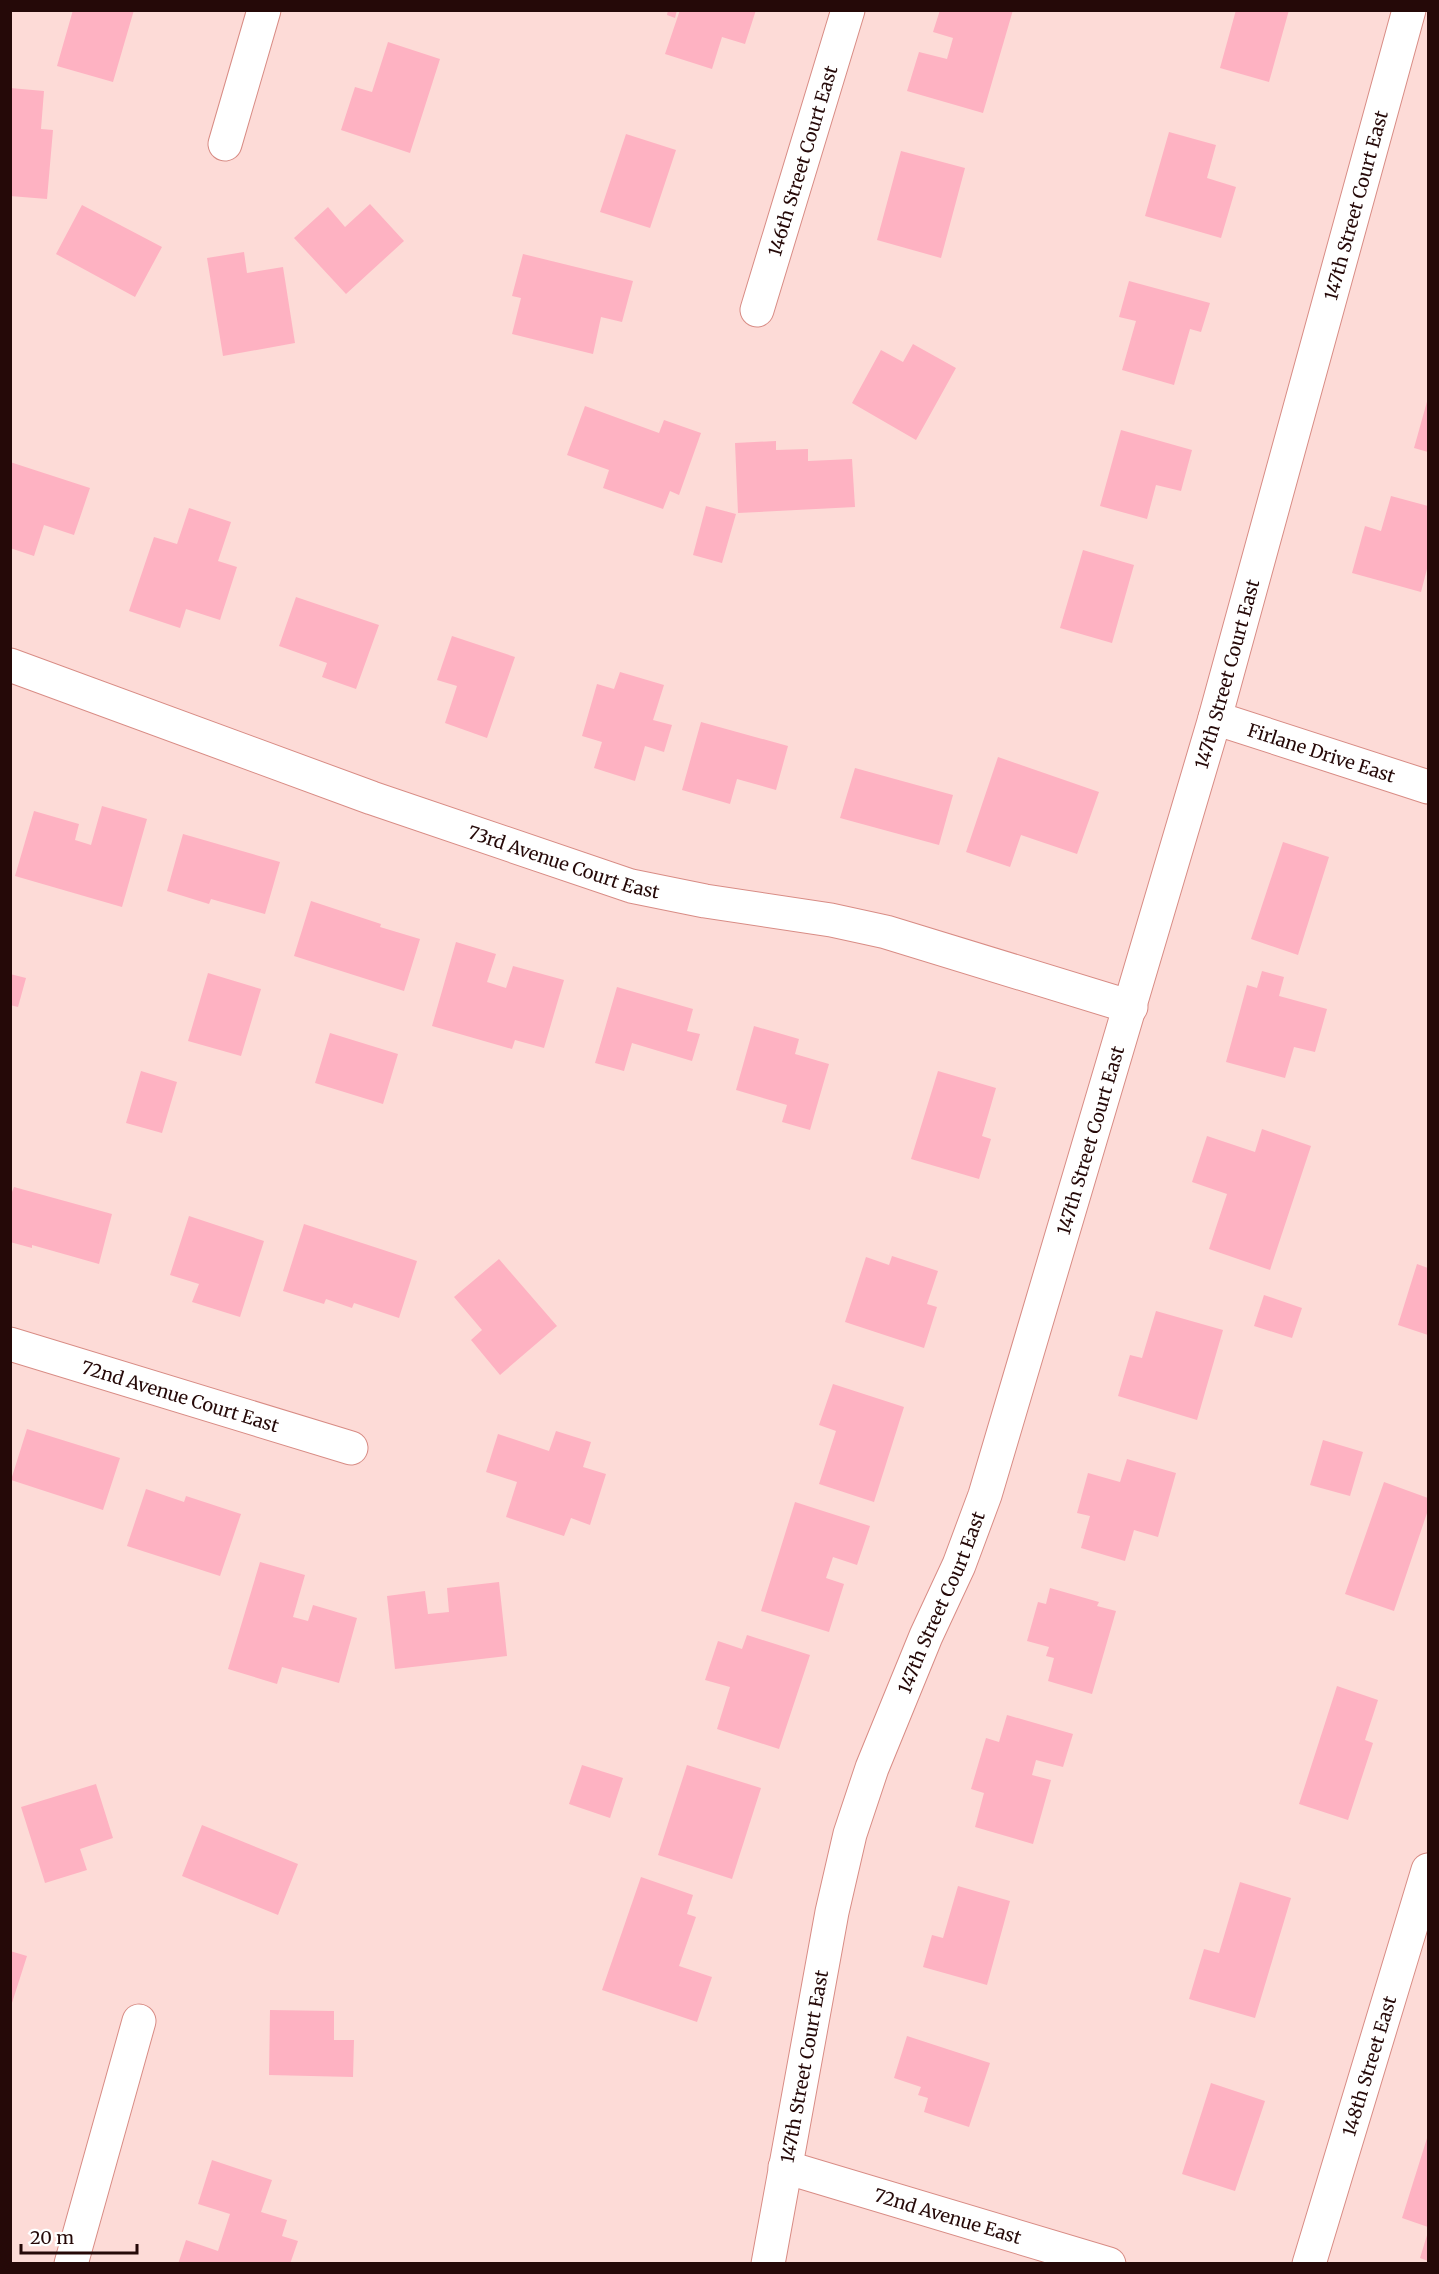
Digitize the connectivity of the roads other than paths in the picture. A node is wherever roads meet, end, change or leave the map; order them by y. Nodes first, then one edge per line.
1 (264, 10) edge
2 (848, 10) edge
3 (1409, 10) edge
4 (225, 144) dead end
5 (757, 310) dead end
6 (10, 665) edge
7 (1215, 718) junction
8 (1428, 787) edge
9 (1131, 1007) junction
10 (10, 1344) edge
11 (351, 1448) dead end
12 (1428, 1870) edge
13 (139, 2021) dead end
14 (785, 2167) junction
15 (71, 2264) edge
16 (768, 2264) edge
17 (1109, 2264) edge
18 (1309, 2264) edge

1 - 4 street
2 - 5 street, 146th Street Court East
3 - 7 street, 147th Street Court East
6 - 9 street, 73rd Avenue Court East
7 - 8 street, Firlane Drive East
7 - 9 street, 147th Street Court East
9 - 14 street, 147th Street Court East
10 - 11 street, 72nd Avenue Court East
12 - 18 street, 148th Street East
13 - 15 street
14 - 16 street, 147th Street Court East
14 - 17 street, 72nd Avenue East

